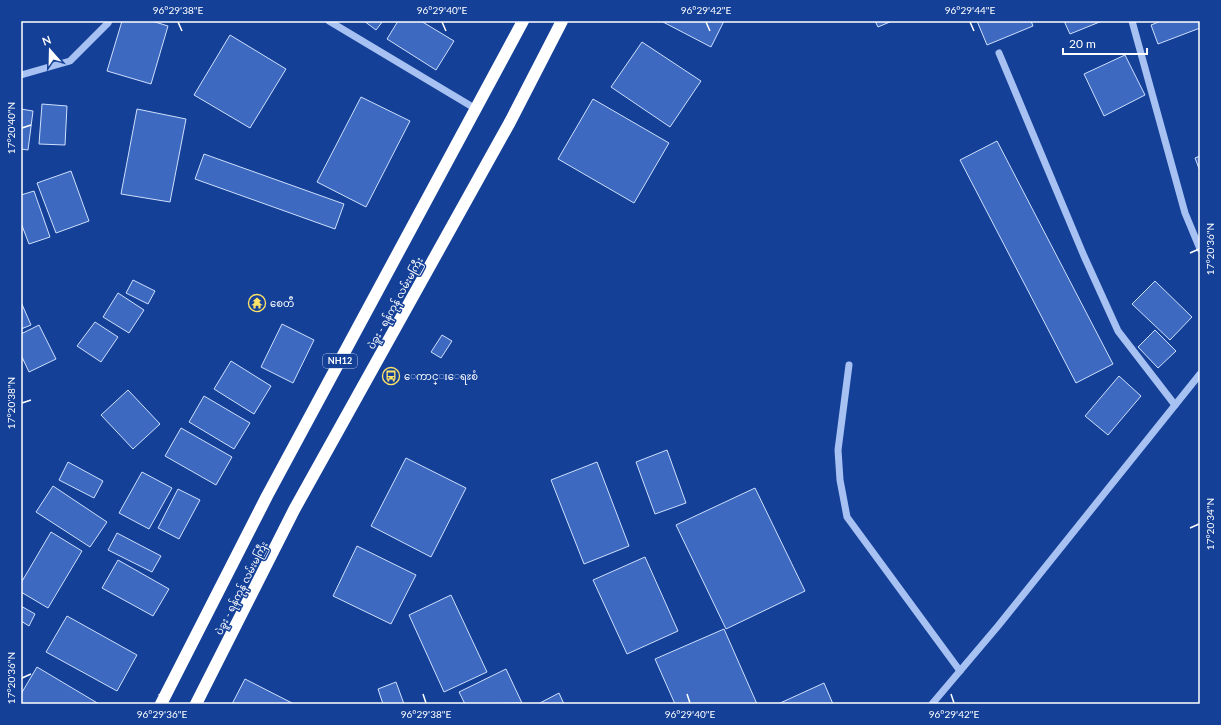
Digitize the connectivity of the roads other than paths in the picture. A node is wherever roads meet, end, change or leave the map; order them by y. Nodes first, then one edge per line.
1 (109, 21) edge
2 (329, 21) edge
3 (523, 21) edge
4 (562, 21) edge
5 (1132, 21) edge
6 (999, 53) dead end
7 (21, 75) edge
8 (476, 109) junction
9 (1200, 249) edge
10 (849, 365) dead end
11 (1200, 374) edge
12 (1175, 405) junction
13 (960, 671) junction
14 (162, 704) edge
15 (196, 704) edge
16 (932, 704) edge

1 - 7 street
2 - 8 street
3 - 8 highway, ပဲခူး - ရန်ကုန် လမ်းမကြီး / NH12
4 - 15 highway, ပဲခူး - ရန်ကုန် လမ်းမကြီး / NH12
5 - 9 street
6 - 12 street
8 - 14 highway, ပဲခူး - ရန်ကုန် လမ်းမကြီး / NH12
10 - 13 street
11 - 12 street
12 - 13 street
13 - 16 street

